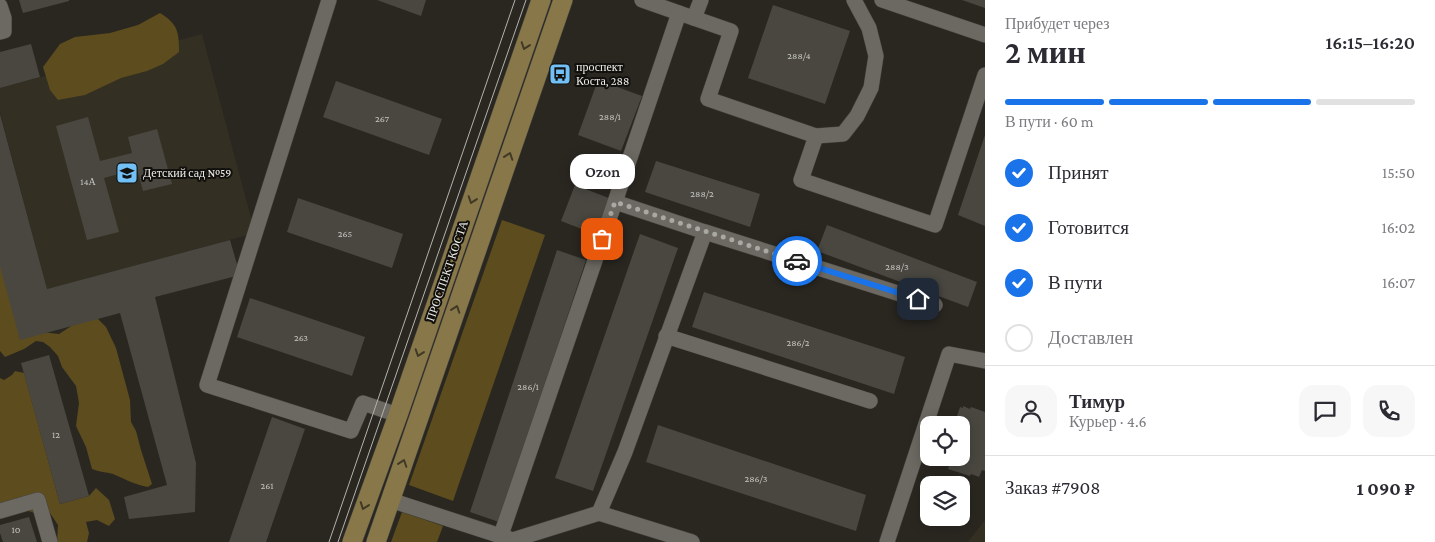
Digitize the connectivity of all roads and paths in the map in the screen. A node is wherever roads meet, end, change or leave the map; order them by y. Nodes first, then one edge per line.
1 (329, 0) edge
2 (541, 0) edge
3 (563, 0) edge
4 (642, 0) edge
5 (701, 0) edge
6 (854, 0) edge
7 (882, 0) edge
8 (0, 6) edge
9 (679, 13) junction
10 (694, 18) junction
11 (0, 32) edge
12 (985, 35) edge
13 (985, 75) edge
14 (816, 136) junction
15 (615, 202) junction
16 (704, 232) junction
17 (936, 305) dead end
18 (666, 336) junction
19 (985, 361) edge
20 (870, 401) dead end
21 (398, 415) junction
22 (390, 500) junction
23 (0, 511) edge
24 (599, 513) junction
25 (501, 535) junction
26 (50, 542) edge
27 (352, 542) edge
28 (376, 542) edge
29 (692, 542) edge
30 (887, 542) edge

1 - 21 street
2 -> 21 main road, ПРОСПЕКТ КОСТА
22 -> 3 main road, ПРОСПЕКТ КОСТА
4 - 9 street
5 - 10 street
6 - 14 street
7 - 12 street
8 - 11 street
9 - 10 street
9 - 15 street
10 - 14 street
13 - 14 street
15 - 16 street
15 - 25 street
16 - 17 street
16 - 18 street
18 - 20 street
18 - 24 street
19 - 30 street
21 -> 27 main road, ПРОСПЕКТ КОСТА
22 - 25 street
22 - 28 main road, ПРОСПЕКТ КОСТА
23 - 26 street
24 - 25 street
24 - 29 street

